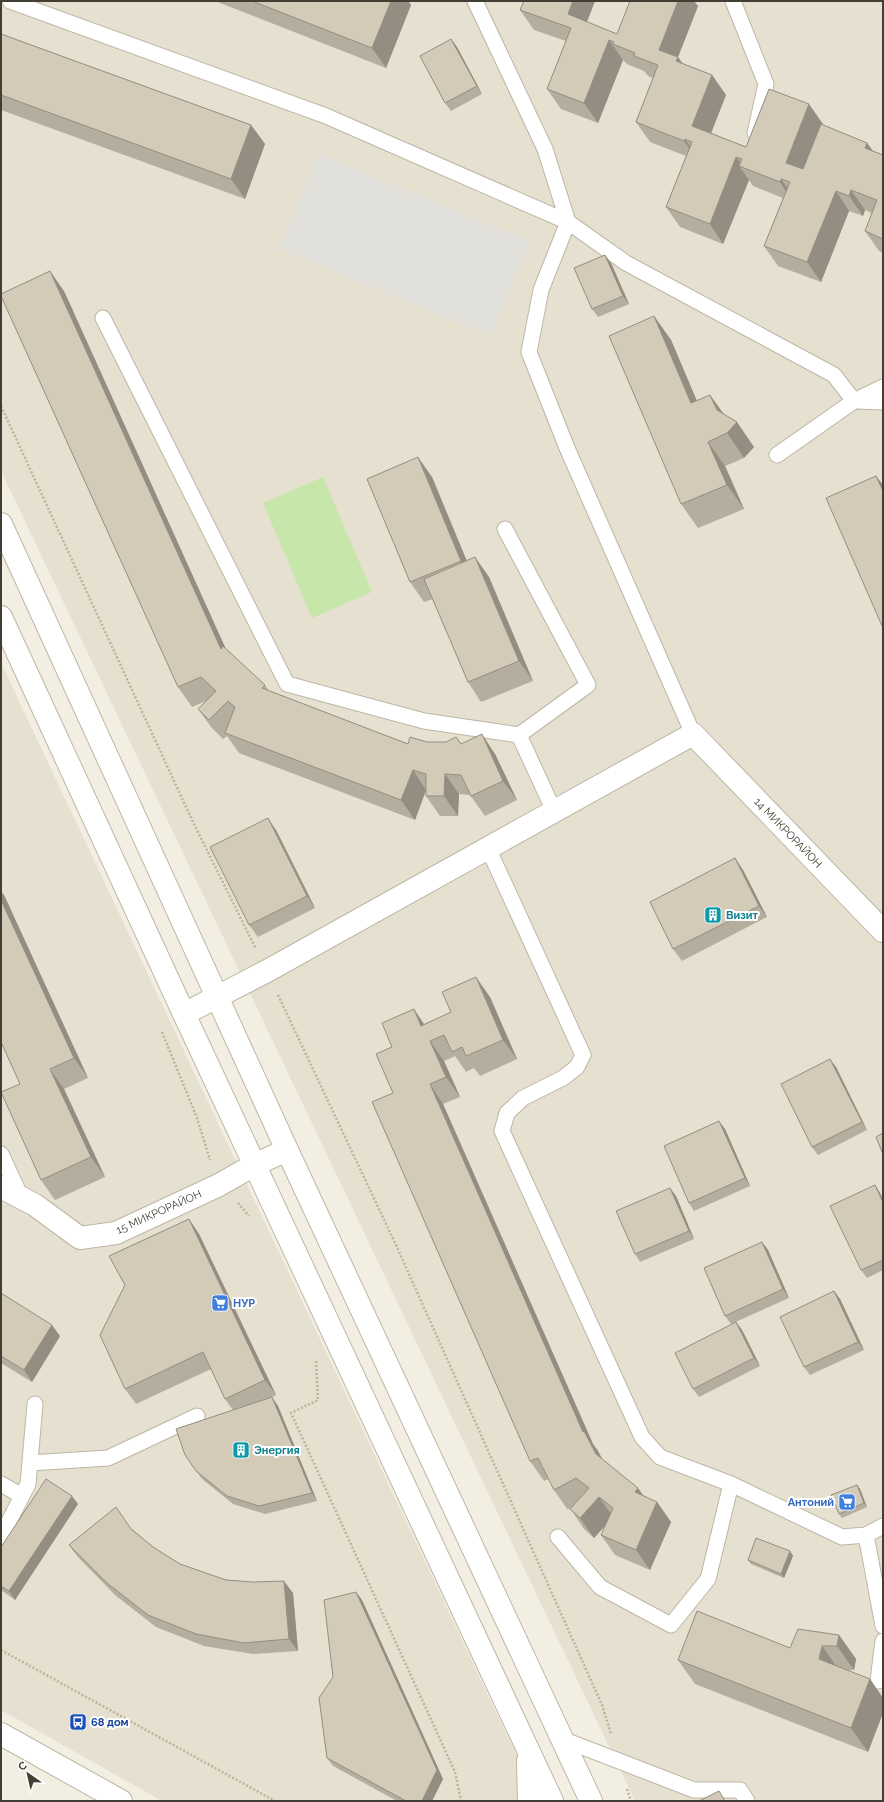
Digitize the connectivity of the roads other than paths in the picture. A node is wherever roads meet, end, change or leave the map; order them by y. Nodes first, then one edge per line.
1 (10, 1) edge
2 (476, 1) edge
3 (733, 1) edge
4 (752, 148) edge
5 (568, 222) junction
6 (103, 318) dead end
7 (883, 387) edge
8 (854, 401) junction
9 (883, 402) edge
10 (777, 455) dead end
11 (1, 524) edge
12 (505, 529) dead end
13 (1, 617) edge
14 (693, 734) junction
15 (519, 735) junction
16 (554, 811) junction
17 (488, 848) junction
18 (883, 931) edge
19 (218, 996) junction
20 (184, 1014) junction
21 (287, 1150) junction
22 (1, 1154) edge
23 (254, 1165) junction
24 (1, 1187) edge
25 (21, 1197) junction
26 (35, 1404) dead end
27 (197, 1416) dead end
28 (30, 1463) junction
29 (1, 1484) edge
30 (731, 1484) junction
31 (22, 1496) junction
32 (883, 1526) edge
33 (866, 1535) junction
34 (1, 1537) edge
35 (558, 1537) dead end
36 (883, 1626) edge
37 (883, 1641) edge
38 (878, 1681) dead end
39 (1, 1734) edge
40 (562, 1739) junction
41 (528, 1751) junction
42 (121, 1801) edge
43 (529, 1801) edge
44 (552, 1801) edge
45 (591, 1801) edge
46 (747, 1801) edge

1 - 5 lane
2 - 5 lane
3 - 4 lane
5 - 8 lane
5 - 14 lane
6 - 15 lane
7 - 8 lane
8 - 9 lane
8 - 10 lane
11 - 19 street
12 - 15 lane
13 - 20 street
14 - 16 street
14 - 18 street, 14 МИКРОРАЙОН
15 - 16 lane
16 - 17 street
17 - 19 street
17 - 30 lane
19 - 20 street
19 - 21 street
20 - 23 street
21 - 23 street, 15 МИКРОРАЙОН
21 - 40 street
22 - 25 lane
23 - 25 street, 15 МИКРОРАЙОН
23 - 41 street
24 - 25 street, 15 МИКРОРАЙОН
26 - 28 lane
27 - 28 lane
28 - 31 lane
29 - 31 lane
30 - 33 lane
30 - 35 lane
31 - 34 lane
32 - 33 lane
33 - 36 lane
37 - 38 lane
39 - 42 street
40 - 45 street
40 - 46 lane
41 - 43 street
41 - 44 street

